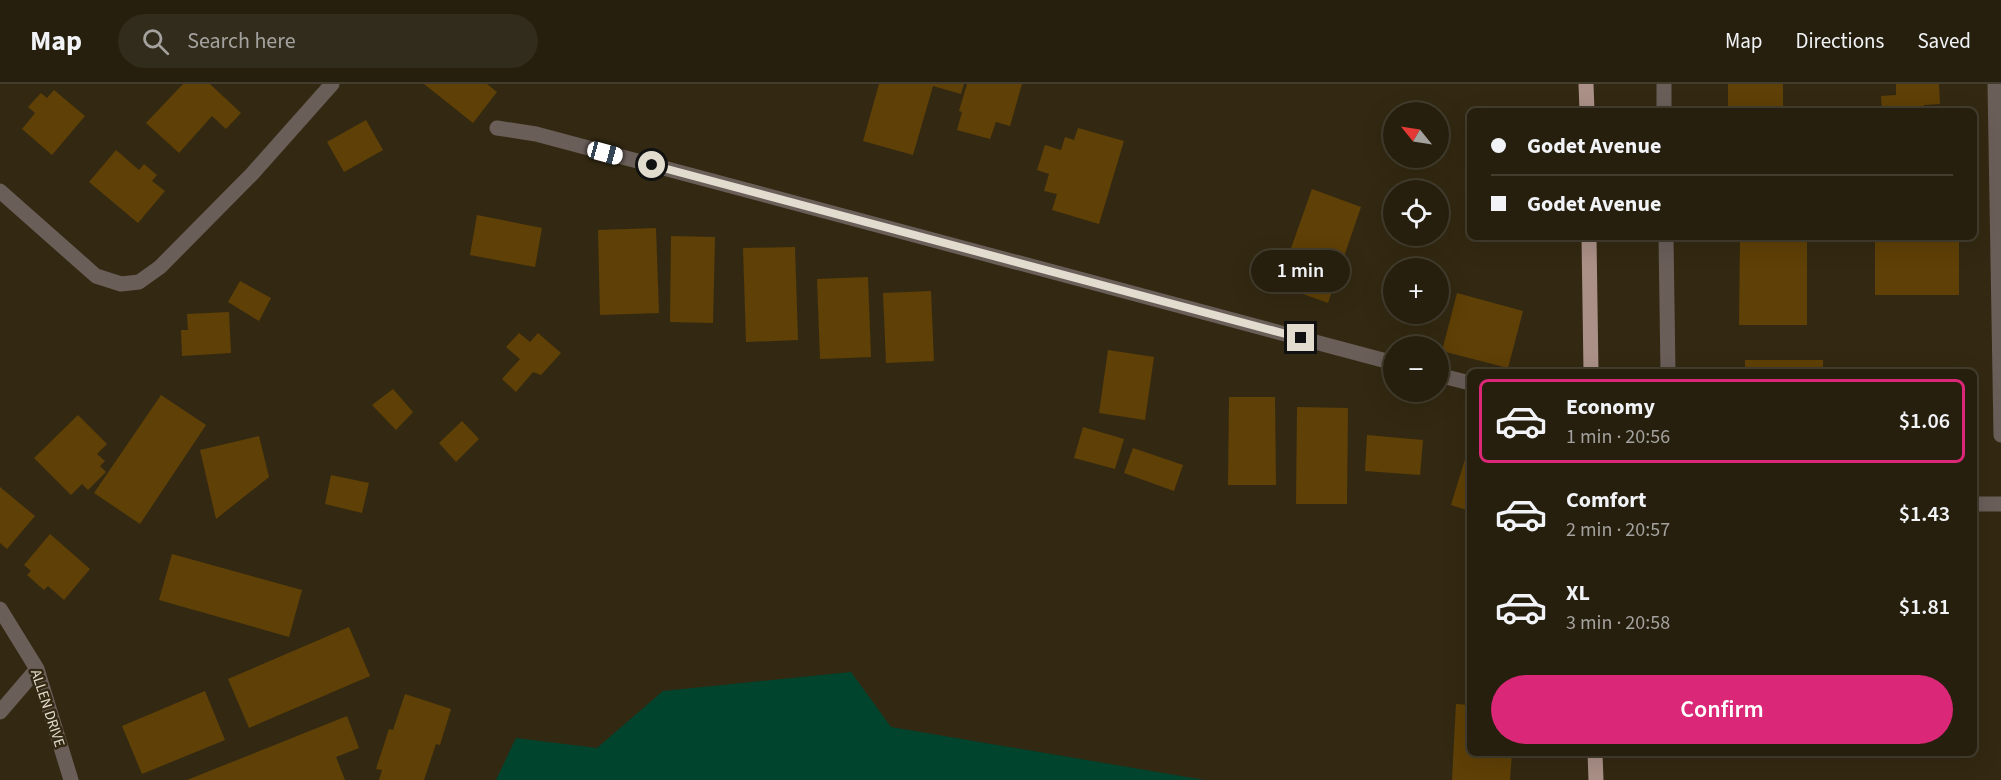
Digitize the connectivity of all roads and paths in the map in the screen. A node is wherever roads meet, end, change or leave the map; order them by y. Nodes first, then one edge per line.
1 (332, 84) edge
2 (1586, 84) edge
3 (1664, 84) edge
4 (1995, 84) edge
5 (1587, 108) edge
6 (1664, 108) edge
7 (497, 128) dead end
8 (0, 191) edge
9 (1589, 240) edge
10 (1666, 240) edge
11 (1383, 360) edge
12 (1591, 369) edge
13 (1668, 369) edge
14 (1449, 378) edge
15 (1467, 382) edge
16 (2001, 435) edge
17 (1977, 504) edge
18 (2001, 504) edge
19 (0, 609) edge
20 (37, 669) junction
21 (0, 712) edge
22 (1595, 756) edge
23 (71, 780) edge
24 (1596, 780) edge

1 - 8 street
2 - 5 main road
3 - 6 street
4 - 16 street
7 - 11 street
9 - 12 main road
10 - 13 street
14 - 15 street
17 - 18 street
19 - 20 street, ALLEN DRIVE
20 - 21 street
20 - 23 street, ALLEN DRIVE
22 - 24 main road

